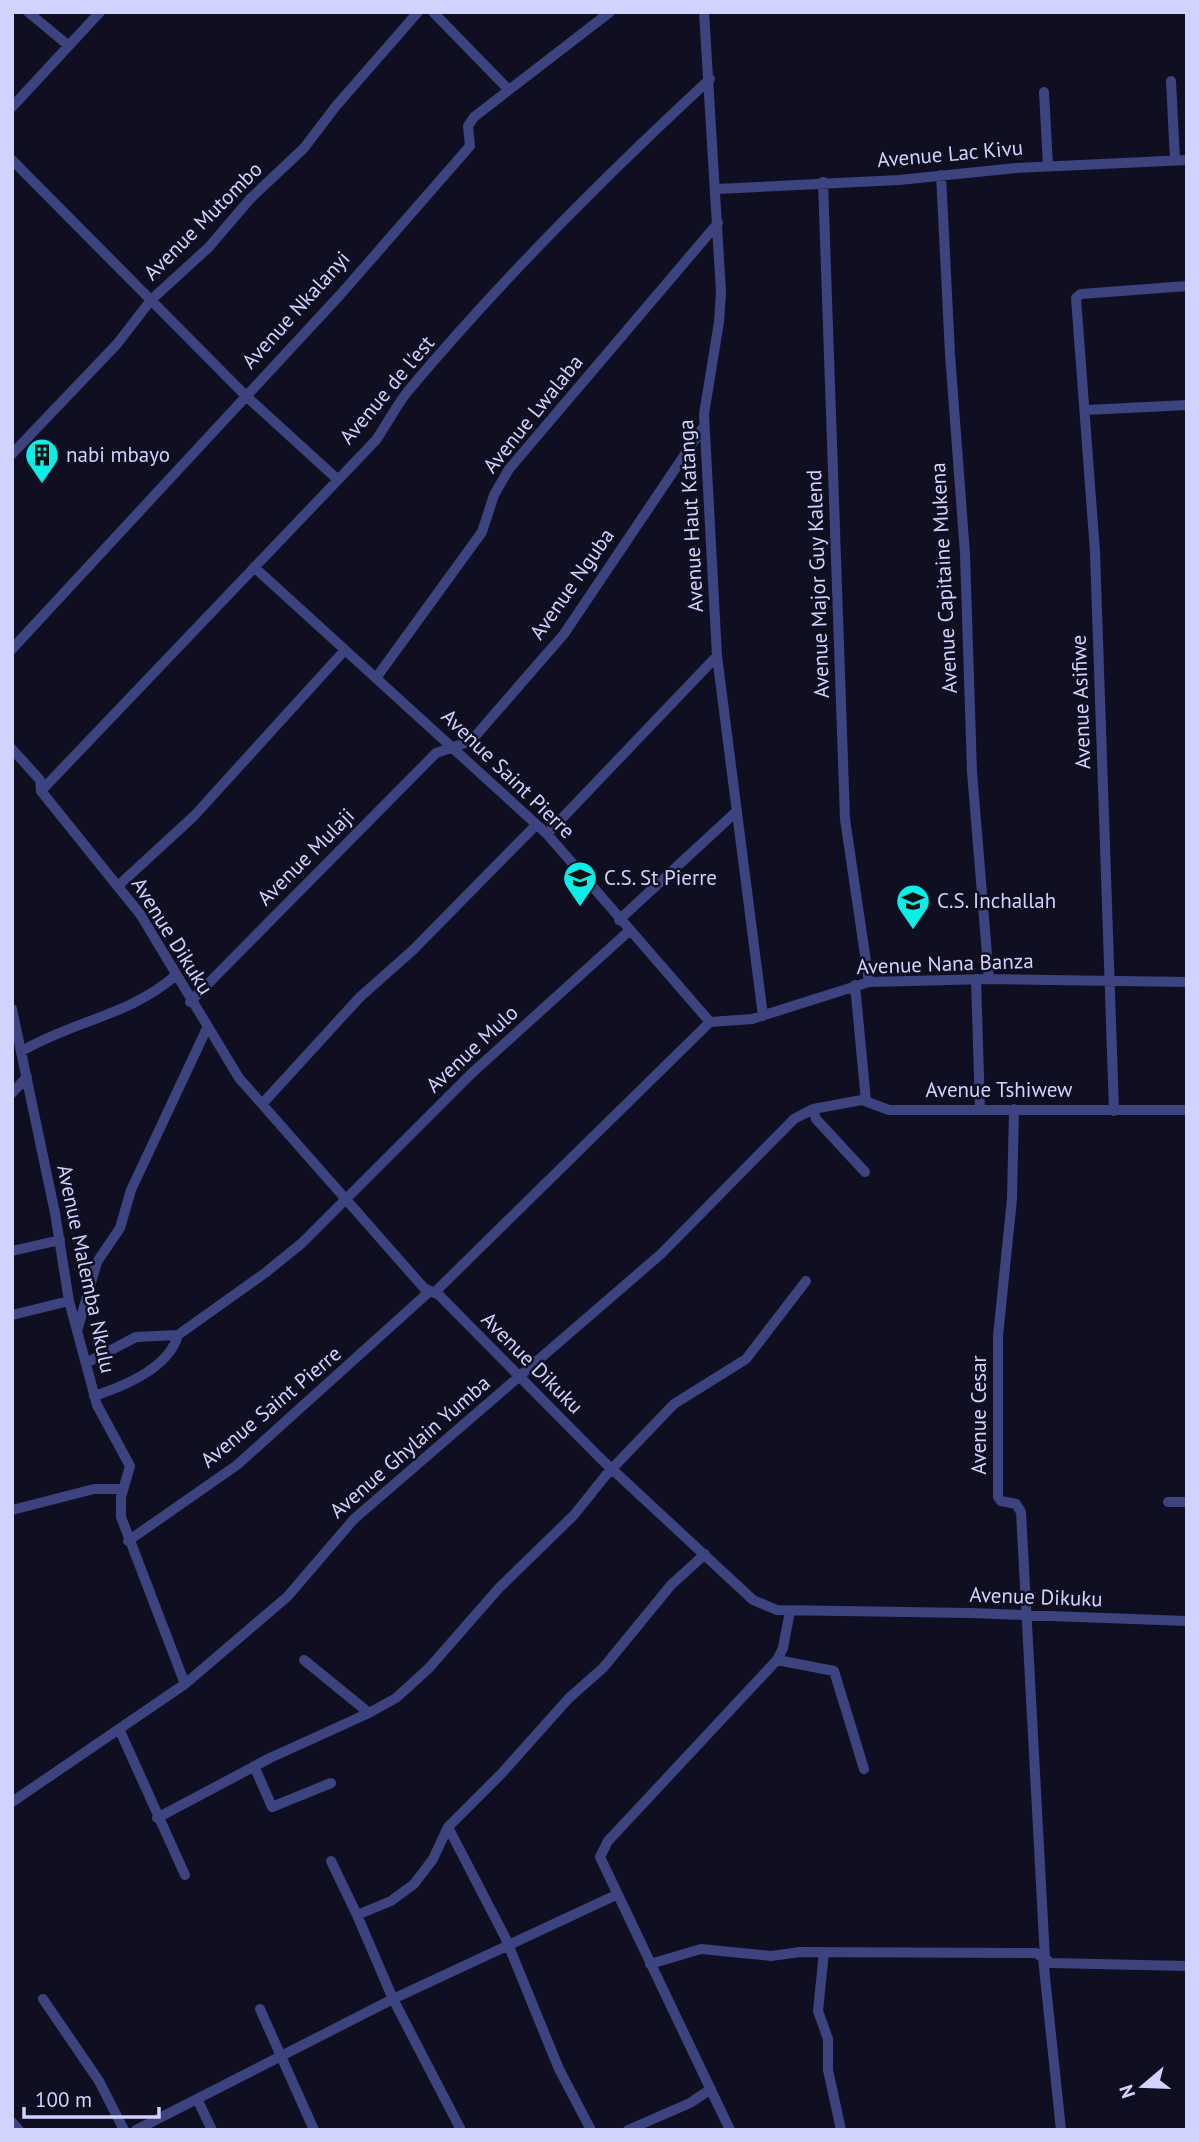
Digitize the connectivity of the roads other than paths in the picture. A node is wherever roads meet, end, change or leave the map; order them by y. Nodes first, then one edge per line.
1 (28, 12) edge
2 (100, 12) edge
3 (418, 12) edge
4 (433, 12) edge
5 (610, 12) edge
6 (704, 12) edge
7 (69, 46) junction
8 (710, 79) junction
9 (1171, 81) dead end
10 (507, 88) junction
11 (1044, 92) dead end
12 (12, 107) edge
13 (12, 160) edge
14 (1175, 160) junction
15 (1187, 160) edge
16 (1048, 166) junction
17 (942, 175) junction
18 (823, 182) junction
19 (717, 189) junction
20 (718, 223) junction
21 (1187, 286) edge
22 (151, 300) junction
23 (246, 396) junction
24 (1187, 405) edge
25 (1086, 410) junction
26 (704, 425) junction
27 (12, 454) edge
28 (336, 478) junction
29 (254, 567) junction
30 (12, 649) edge
31 (344, 651) junction
32 (717, 656) junction
33 (376, 678) junction
34 (453, 747) junction
35 (12, 749) edge
36 (41, 791) junction
37 (737, 811) junction
38 (536, 825) junction
39 (547, 835) junction
40 (119, 885) junction
41 (619, 920) junction
42 (629, 931) junction
43 (177, 975) junction
44 (976, 979) junction
45 (989, 979) junction
46 (1110, 981) junction
47 (869, 982) junction
48 (1187, 982) edge
49 (855, 985) junction
50 (190, 1002) junction
51 (12, 1010) edge
52 (763, 1016) junction
53 (710, 1022) junction
54 (207, 1028) junction
55 (22, 1051) junction
56 (27, 1077) junction
57 (12, 1093) edge
58 (866, 1101) junction
59 (263, 1103) junction
60 (813, 1109) junction
61 (1014, 1109) junction
62 (980, 1110) junction
63 (1187, 1110) edge
64 (1114, 1111) junction
65 (865, 1172) dead end
66 (347, 1199) junction
67 (60, 1240) junction
68 (12, 1251) edge
69 (806, 1281) dead end
70 (432, 1292) junction
71 (69, 1301) junction
72 (12, 1315) edge
73 (77, 1331) junction
74 (178, 1335) junction
75 (86, 1363) junction
76 (520, 1378) junction
77 (94, 1396) junction
78 (611, 1469) junction
79 (123, 1489) junction
80 (1168, 1502) dead end
81 (1187, 1502) edge
82 (12, 1510) edge
83 (128, 1541) junction
84 (705, 1554) junction
85 (790, 1611) junction
86 (1026, 1615) junction
87 (1187, 1621) edge
88 (304, 1660) dead end
89 (777, 1660) junction
90 (185, 1684) junction
91 (369, 1713) junction
92 (120, 1731) junction
93 (254, 1766) junction
94 (864, 1769) dead end
95 (331, 1783) dead end
96 (12, 1802) edge
97 (157, 1818) junction
98 (448, 1827) junction
99 (331, 1861) dead end
100 (185, 1875) dead end
101 (617, 1895) junction
102 (357, 1915) junction
103 (508, 1943) junction
104 (824, 1952) junction
105 (1044, 1958) junction
106 (650, 1964) junction
107 (1187, 1966) edge
108 (43, 1999) dead end
109 (393, 1999) junction
110 (260, 2009) dead end
111 (281, 2055) junction
112 (711, 2089) junction
113 (197, 2099) junction
114 (12, 2122) edge
115 (19, 2130) edge
116 (124, 2130) edge
117 (136, 2130) edge
118 (212, 2130) edge
119 (314, 2130) edge
120 (461, 2130) edge
121 (591, 2130) edge
122 (628, 2130) edge
123 (730, 2130) edge
124 (841, 2130) edge
125 (1061, 2130) edge

1 - 7 street
2 - 7 street
3 - 22 street, Avenue Mutombo
4 - 10 street
5 - 10 street, Avenue Nkalanyi
6 - 8 street, Avenue Haut Katanga
7 - 12 street
8 - 19 street, Avenue Haut Katanga
8 - 28 street, Avenue de l'est
9 - 14 street
10 - 23 street, Avenue Nkalanyi
11 - 16 street
13 - 22 street
14 - 15 street, Avenue Lac Kivu
14 - 16 street, Avenue Lac Kivu
16 - 17 street, Avenue Lac Kivu
17 - 18 street, Avenue Lac Kivu
17 - 45 street, Avenue Capitaine Mukena
18 - 19 street, Avenue Lac Kivu
18 - 47 street, Avenue Major Guy Kalend
19 - 20 street, Avenue Haut Katanga
20 - 26 street, Avenue Haut Katanga
20 - 33 street, Avenue Lwalaba
21 - 25 street, Avenue Asifiwe
22 - 23 street
22 - 27 street, Avenue Mutombo
23 - 28 street
23 - 30 street, Avenue Nkalanyi
24 - 25 street
25 - 46 street, Avenue Asifiwe
26 - 32 street, Avenue Haut Katanga
26 - 34 street, Avenue Nguba
28 - 29 street, Avenue de l'est
29 - 31 street, Avenue Saint Pierre
29 - 36 street, Avenue de l'est
31 - 33 street, Avenue Saint Pierre
31 - 40 street
32 - 37 street, Avenue Haut Katanga
32 - 39 street
33 - 34 street, Avenue Saint Pierre
34 - 38 street, Avenue Saint Pierre
34 - 50 street, Avenue Mulaji
35 - 36 street, Avenue Dikuku
36 - 40 street, Avenue Dikuku
37 - 41 street
37 - 52 street, Avenue Haut Katanga
38 - 39 street, Avenue Saint Pierre
38 - 59 street
39 - 41 street, Avenue Saint Pierre
40 - 43 street, Avenue Dikuku
41 - 42 street, Avenue Saint Pierre
42 - 53 street, Avenue Saint Pierre
42 - 66 street, Avenue Mulo
43 - 50 street, Avenue Dikuku
43 - 55 street
44 - 45 street, Avenue Nana Banza
44 - 47 street, Avenue Nana Banza
44 - 62 street
45 - 46 street, Avenue Nana Banza
46 - 48 street, Avenue Nana Banza
46 - 64 street, Avenue Asifiwe
47 - 49 street, Avenue Nana Banza
49 - 52 street, Avenue Nana Banza
49 - 58 street
50 - 54 street, Avenue Dikuku
51 - 55 street, Avenue Malemba Nkulu
52 - 53 street, Avenue Nana Banza
53 - 70 street, Avenue Saint Pierre
54 - 59 street, Avenue Dikuku
54 - 73 street
55 - 56 street, Avenue Malemba Nkulu
56 - 57 street
56 - 67 street, Avenue Malemba Nkulu
58 - 60 street, Avenue Tshiwew
58 - 62 street, Avenue Tshiwew
59 - 66 street, Avenue Dikuku
60 - 65 street
60 - 76 street, Avenue Ghylain Yumba
61 - 62 street, Avenue Tshiwew
61 - 64 street, Avenue Tshiwew
61 - 86 street, Avenue Cesar
63 - 64 street, Avenue Tshiwew
66 - 70 street, Avenue Dikuku
66 - 74 street, Avenue Mulo
67 - 68 street
67 - 71 street, Avenue Malemba Nkulu
69 - 78 street
70 - 76 street, Avenue Dikuku
70 - 83 street, Avenue Saint Pierre
71 - 72 street
71 - 73 street, Avenue Malemba Nkulu
73 - 75 street, Avenue Malemba Nkulu
74 - 75 street
74 - 77 street
75 - 77 street, Avenue Malemba Nkulu
76 - 78 street, Avenue Dikuku
76 - 90 street, Avenue Ghylain Yumba
77 - 79 street, Avenue Malemba Nkulu
78 - 84 street, Avenue Dikuku
78 - 91 street
79 - 82 street
79 - 83 street, Avenue Malemba Nkulu
80 - 81 street
83 - 90 street, Avenue Malemba Nkulu
84 - 85 street, Avenue Dikuku
84 - 98 street
85 - 86 street, Avenue Dikuku
85 - 89 street
86 - 87 street, Avenue Dikuku
86 - 105 street, Avenue Cesar
88 - 91 street
89 - 94 street
89 - 101 street
90 - 92 street, Avenue Ghylain Yumba
91 - 93 street
92 - 96 street, Avenue Ghylain Yumba
92 - 97 street
93 - 95 street
93 - 97 street
97 - 100 street
98 - 102 street
98 - 103 street
99 - 102 street
101 - 103 street
101 - 106 street
102 - 109 street
103 - 109 street
103 - 121 street
104 - 105 street
104 - 106 street
104 - 124 street
105 - 107 street
105 - 125 street, Avenue Cesar
106 - 112 street
108 - 116 street
109 - 111 street
109 - 120 street
110 - 111 street
111 - 113 street
111 - 119 street
112 - 122 street
112 - 123 street
113 - 117 street
113 - 118 street
114 - 115 street

